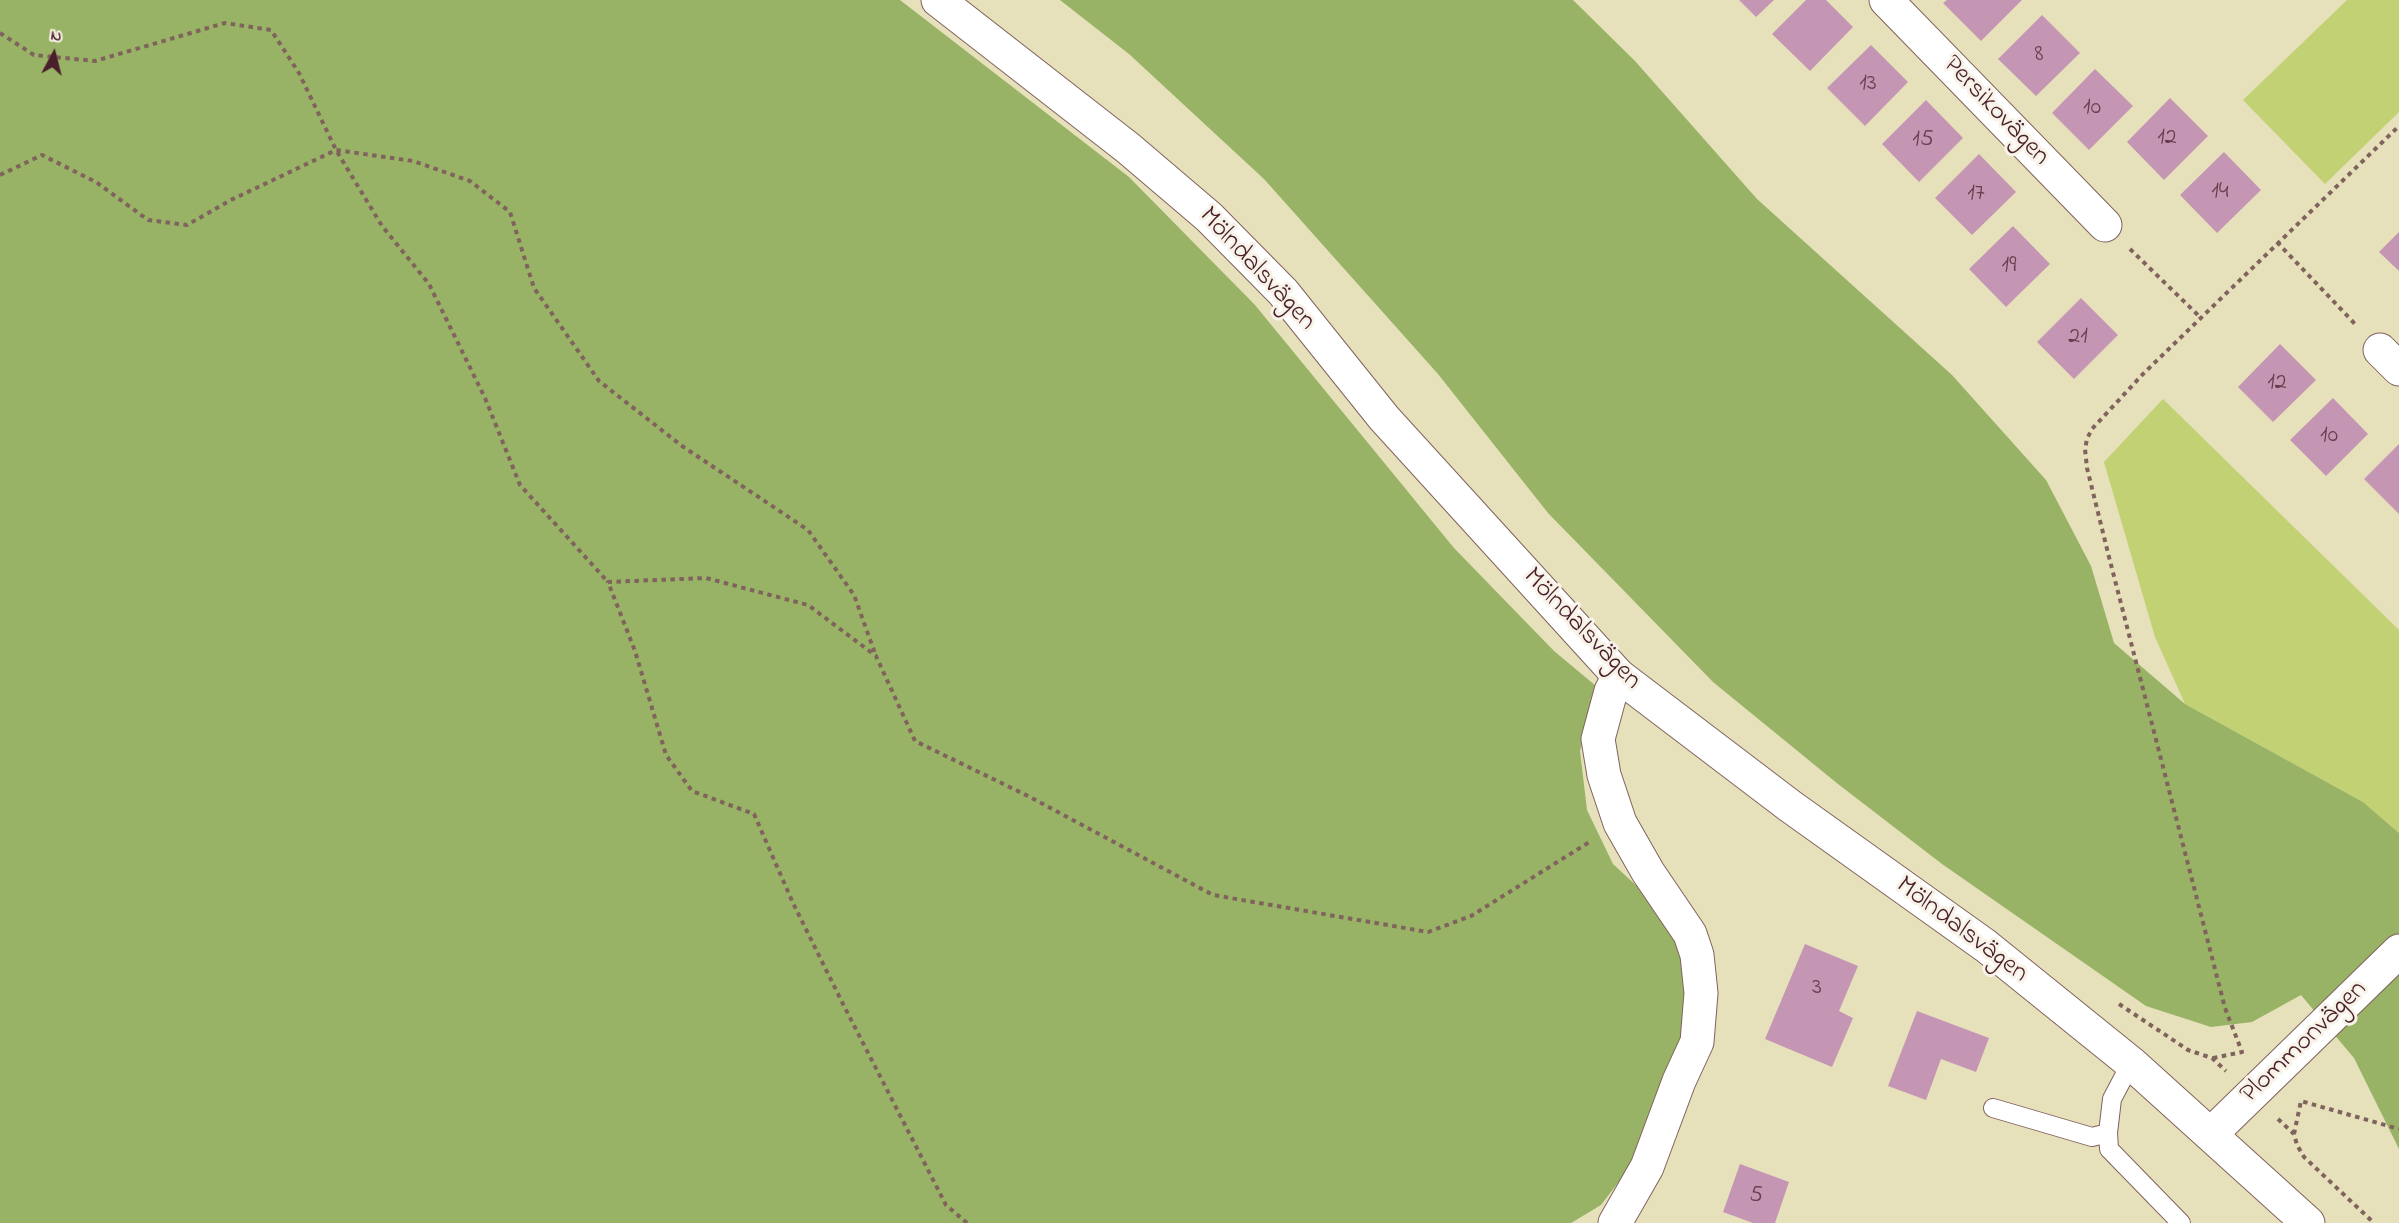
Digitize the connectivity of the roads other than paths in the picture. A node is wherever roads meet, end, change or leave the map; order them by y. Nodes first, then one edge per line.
1 (938, 0) edge
2 (1886, 0) edge
3 (2105, 225) road end
4 (1619, 676) junction
5 (2399, 951) edge
6 (2131, 1063) junction
7 (1993, 1108) dead end
8 (2108, 1134) junction
9 (2211, 1134) junction
10 (1615, 1223) edge
11 (2181, 1223) edge
12 (2308, 1223) edge

1 - 4 street, Mölndalsvägen
2 - 3 street, Persikovägen
4 - 6 street, Mölndalsvägen
4 - 10 street
5 - 9 street, Plommonvägen
6 - 8 lane
6 - 9 street, Mölndalsvägen
7 - 8 lane
8 - 11 lane
9 - 12 street, Mölndalsvägen

